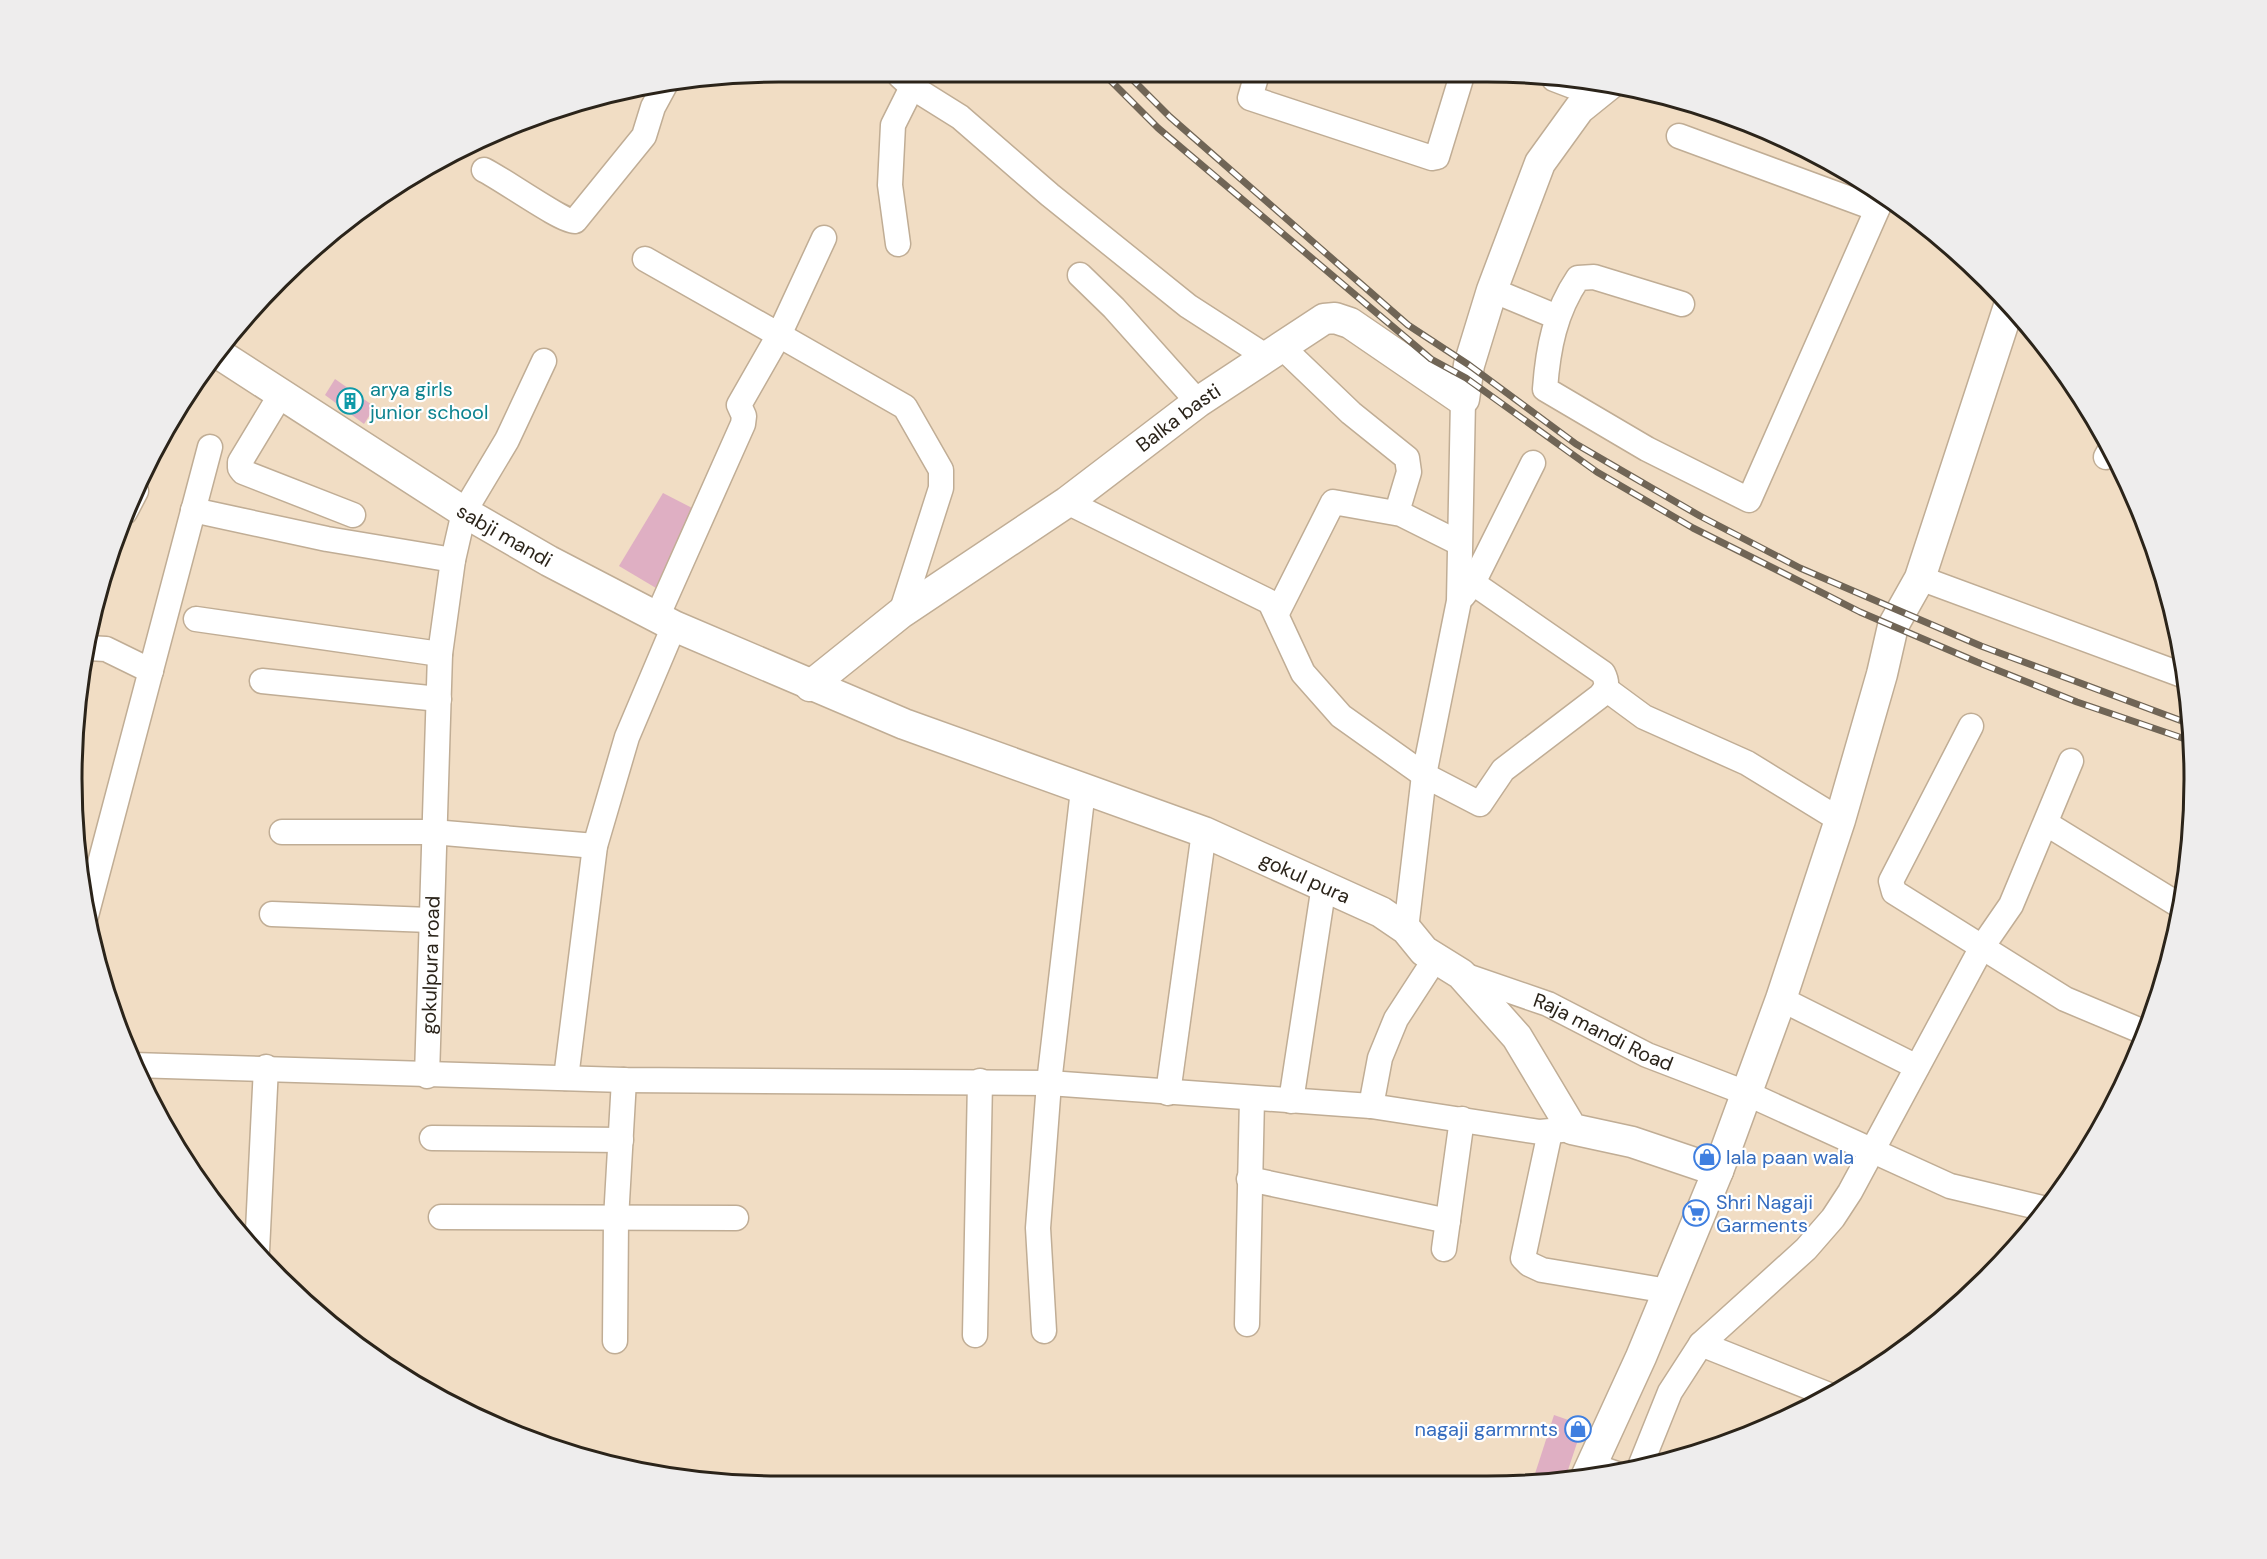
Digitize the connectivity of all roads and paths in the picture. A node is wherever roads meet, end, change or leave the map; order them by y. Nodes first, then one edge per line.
1 (906, 82) edge
2 (1255, 82) edge
3 (1460, 82) edge
4 (1600, 92) edge
5 (660, 93) edge
6 (1679, 136) dead end
7 (484, 170) dead end
8 (1876, 201) edge
9 (1879, 203) edge
10 (824, 238) dead end
11 (898, 244) dead end
12 (645, 259) dead end
13 (1080, 275) dead end
14 (1492, 290) junction
15 (1682, 304) dead end
16 (2006, 314) edge
17 (1557, 316) junction
18 (779, 335) junction
19 (1275, 352) junction
20 (225, 358) edge
21 (544, 361) dead end
22 (281, 394) junction
23 (1463, 400) junction
24 (1198, 402) junction
25 (210, 447) dead end
26 (1533, 463) dead end
27 (1067, 502) junction
28 (194, 510) junction
29 (464, 512) junction
30 (1396, 512) junction
31 (353, 515) dead end
32 (1459, 543) junction
33 (453, 560) junction
34 (1920, 578) junction
35 (1466, 592) junction
36 (901, 613) junction
37 (1277, 613) junction
38 (196, 619) dead end
39 (666, 622) junction
40 (95, 649) edge
41 (440, 654) junction
42 (151, 671) junction
43 (2176, 673) edge
44 (262, 681) dead end
45 (810, 686) junction
46 (1606, 689) junction
47 (439, 699) junction
48 (1971, 726) dead end
49 (2072, 761) dead end
50 (1425, 775) junction
51 (1083, 790) junction
52 (1840, 820) junction
53 (2047, 824) junction
54 (282, 832) dead end
55 (433, 832) junction
56 (1204, 832) junction
57 (595, 846) junction
58 (1324, 885) junction
59 (92, 893) edge
60 (2173, 902) edge
61 (272, 914) dead end
62 (430, 920) junction
63 (1406, 929) junction
64 (1982, 947) junction
65 (1435, 959) junction
66 (1461, 974) junction
67 (1781, 999) junction
68 (2138, 1030) edge
69 (144, 1065) edge
70 (266, 1067) junction
71 (1917, 1067) junction
72 (427, 1076) junction
73 (566, 1078) junction
74 (624, 1080) junction
75 (980, 1081) junction
76 (1049, 1083) junction
77 (1168, 1093) junction
78 (1746, 1094) junction
79 (1252, 1098) junction
80 (1291, 1101) junction
81 (1371, 1106) junction
82 (1462, 1119) junction
83 (1561, 1130) junction
84 (432, 1138) dead end
85 (621, 1140) junction
86 (1874, 1152) junction
87 (1718, 1171) junction
88 (1249, 1179) junction
89 (2038, 1207) edge
90 (441, 1217) dead end
91 (735, 1218) dead end
92 (616, 1219) junction
93 (1448, 1221) junction
94 (257, 1242) edge
95 (1444, 1249) dead end
96 (1668, 1291) junction
97 (1247, 1324) dead end
98 (1044, 1331) dead end
99 (975, 1335) dead end
100 (615, 1341) dead end
101 (1701, 1344) junction
102 (1820, 1392) edge
103 (1643, 1459) edge
104 (1600, 1467) edge

1 - 11 street
1 - 19 street
2 - 3 street
4 - 14 street
5 - 7 street
6 - 8 street
9 - 17 street
10 - 18 street
12 - 18 street
13 - 24 street
14 - 17 street
14 - 23 street
15 - 17 street
16 - 34 street
18 - 36 street
18 - 39 street
19 - 23 street, Balka basti
19 - 24 street, Balka basti
19 - 30 street
20 - 22 street, sabji mandi
21 - 29 street, gokulpura road
22 - 29 street, sabji mandi
22 - 31 street
23 - 32 street
24 - 27 street, Balka basti
25 - 28 street
26 - 35 street
27 - 36 street, Balka basti
27 - 37 street
28 - 33 street
28 - 42 street
29 - 33 street, gokulpura road
29 - 39 street, sabji mandi
30 - 32 street
30 - 37 street
32 - 35 street
33 - 41 street, gokulpura road
34 - 43 street
34 - 52 street
35 - 46 street
35 - 50 street
36 - 45 street, Balka basti
37 - 50 street
38 - 41 street
39 - 45 street, sabji mandi
39 - 57 street
40 - 42 street
41 - 47 street, gokulpura road
42 - 59 street
44 - 47 street
45 - 51 street, gokul pura
46 - 50 street
46 - 52 street
47 - 55 street, gokulpura road
48 - 64 street
49 - 53 street
50 - 63 street
51 - 56 street, gokul pura
51 - 76 street
52 - 67 street
53 - 60 street
53 - 64 street
54 - 55 street
55 - 57 street
55 - 62 street, gokulpura road
56 - 58 street, gokul pura
56 - 77 street
57 - 73 street
58 - 63 street, gokul pura
58 - 80 street
61 - 62 street
62 - 72 street, gokulpura road
63 - 65 street, gokul pura
64 - 68 street
64 - 71 street
65 - 66 street, gokul pura
65 - 81 street
66 - 78 street, Raja mandi Road
66 - 83 street, gokul pura
67 - 71 street
67 - 78 street
69 - 70 street
70 - 72 street
70 - 94 street
71 - 86 street
72 - 73 street
73 - 74 street
74 - 75 street
74 - 85 street
75 - 76 street
75 - 99 street
76 - 77 street
76 - 98 street
77 - 79 street
78 - 86 street, Raja mandi Road
78 - 87 street
79 - 80 street
79 - 88 street
80 - 81 street
81 - 82 street
82 - 83 street
82 - 93 street
83 - 87 street
83 - 96 street
84 - 85 street
85 - 92 street
86 - 89 street, Raja mandi Road
86 - 101 street
87 - 96 street
88 - 93 street
88 - 97 street
90 - 92 street
91 - 92 street
92 - 100 street
93 - 95 street
96 - 104 street
101 - 102 street
101 - 103 street

